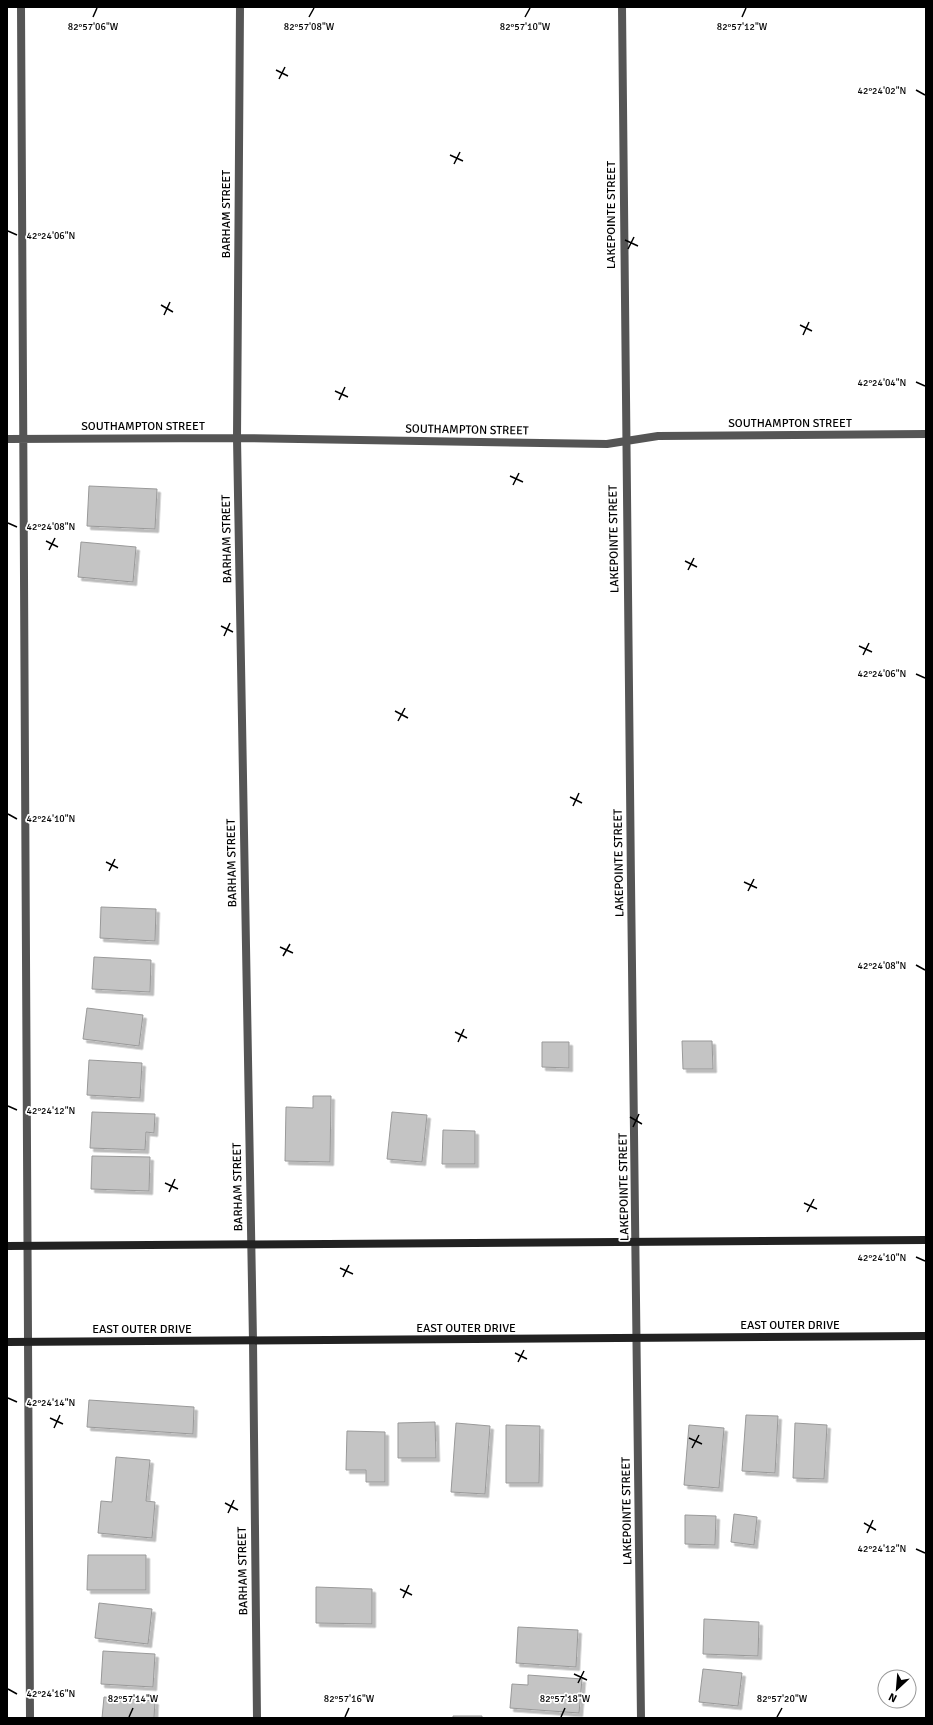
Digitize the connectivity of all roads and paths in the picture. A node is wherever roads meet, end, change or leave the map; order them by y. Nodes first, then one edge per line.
1 (21, 7) edge
2 (240, 7) edge
3 (622, 7) edge
4 (926, 434) edge
5 (237, 438) junction
6 (7, 439) edge
7 (23, 439) junction
8 (624, 442) junction
9 (926, 1240) edge
10 (637, 1242) junction
11 (251, 1244) junction
12 (7, 1246) edge
13 (28, 1246) junction
14 (926, 1336) edge
15 (638, 1338) junction
16 (252, 1341) junction
17 (7, 1342) edge
18 (28, 1342) junction
19 (30, 1718) edge
20 (257, 1718) edge
21 (641, 1718) edge

1 - 7 street
2 - 5 street, BARHAM STREET
3 - 8 street, LAKEPOINTE STREET
4 - 8 street, SOUTHAMPTON STREET
5 - 7 street, SOUTHAMPTON STREET
5 - 8 street, SOUTHAMPTON STREET
5 - 11 street, BARHAM STREET
6 - 7 street, SOUTHAMPTON STREET
7 - 13 street
8 - 10 street, LAKEPOINTE STREET
9 - 10 street
10 - 11 street
10 - 15 street, LAKEPOINTE STREET
11 - 13 street
11 - 16 street, BARHAM STREET
12 - 13 street
13 - 18 street
14 - 15 street, EAST OUTER DRIVE
15 - 16 street, EAST OUTER DRIVE
15 - 21 street, LAKEPOINTE STREET
16 - 18 street, EAST OUTER DRIVE
16 - 20 street, BARHAM STREET
17 - 18 street, EAST OUTER DRIVE
18 - 19 street

